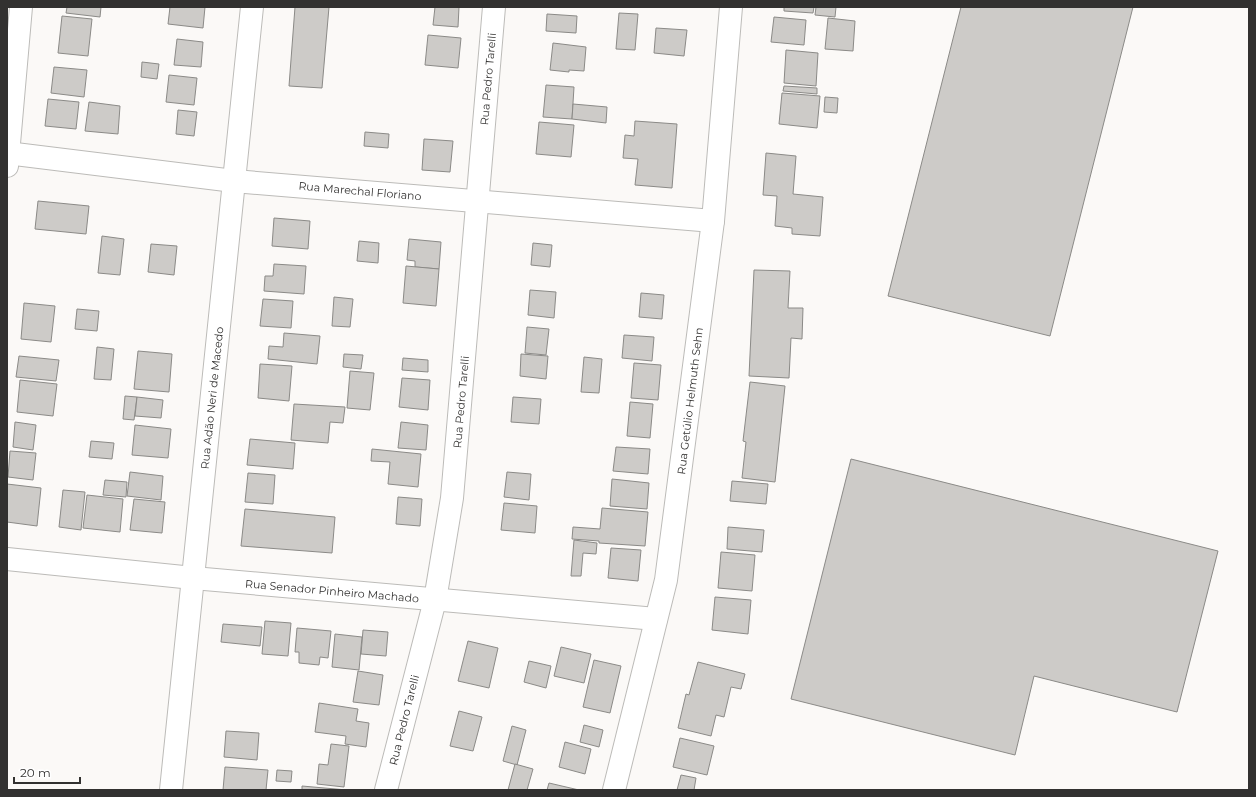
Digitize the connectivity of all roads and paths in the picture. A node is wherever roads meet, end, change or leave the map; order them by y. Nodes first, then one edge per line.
1 (21, 7) edge
2 (252, 7) edge
3 (494, 7) edge
4 (731, 7) edge
5 (7, 158) edge
6 (234, 181) junction
7 (478, 201) junction
8 (713, 220) junction
9 (7, 559) edge
10 (193, 578) junction
11 (434, 600) junction
12 (656, 619) junction
13 (171, 790) edge
14 (386, 790) edge
15 (614, 790) edge

1 - 5 street
2 - 6 street, Rua Adão Neri de Macedo
3 - 7 street, Rua Pedro Tarelli
4 - 8 street, Rua Getúlio Helmuth Sehn
5 - 6 street, Rua Marechal Floriano
6 - 7 street, Rua Marechal Floriano
6 - 10 street, Rua Adão Neri de Macedo
7 - 8 street, Rua Marechal Floriano
7 - 11 street, Rua Pedro Tarelli
8 - 12 street, Rua Getúlio Helmuth Sehn
9 - 10 street, Rua Senador Pinheiro Machado
10 - 11 street, Rua Senador Pinheiro Machado
10 - 13 street, Rua Adão Neri de Macedo
11 - 12 street, Rua Senador Pinheiro Machado
11 - 14 street, Rua Pedro Tarelli
12 - 15 street, Rua Getúlio Helmuth Sehn

